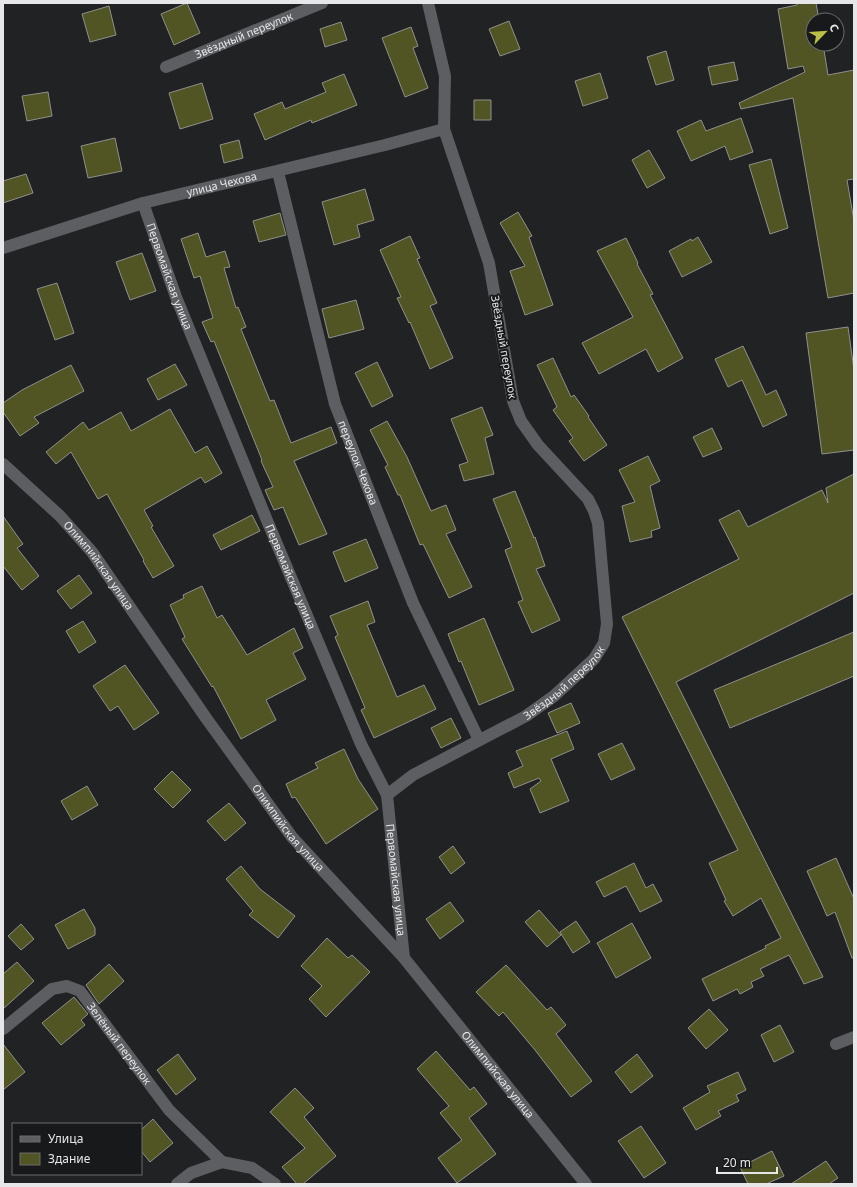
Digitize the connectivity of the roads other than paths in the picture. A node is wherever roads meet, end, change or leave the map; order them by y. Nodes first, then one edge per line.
1 (322, 3) edge
2 (428, 3) edge
3 (166, 67) dead end
4 (444, 129) junction
5 (278, 172) junction
6 (143, 203) junction
7 (3, 248) edge
8 (3, 464) edge
9 (479, 740) junction
10 (387, 795) junction
11 (404, 958) junction
12 (3, 1029) edge
13 (854, 1037) edge
14 (836, 1044) dead end
15 (222, 1162) junction
16 (177, 1184) edge
17 (275, 1184) edge
18 (586, 1184) edge

1 - 3 street, Звёздный переулок
2 - 4 street, Звёздный переулок
4 - 5 street, улица Чехова
4 - 9 street, Звёздный переулок
5 - 6 street, улица Чехова
5 - 9 street, переулок Чехова
6 - 7 street, улица Чехова
6 - 10 street, Первомайская улица
8 - 11 street, Олимпийская улица
9 - 10 street, Звёздный переулок
10 - 11 street, Первомайская улица
11 - 18 street, Олимпийская улица
12 - 15 street, Зелёный переулок
13 - 14 street
15 - 16 street
15 - 17 street

